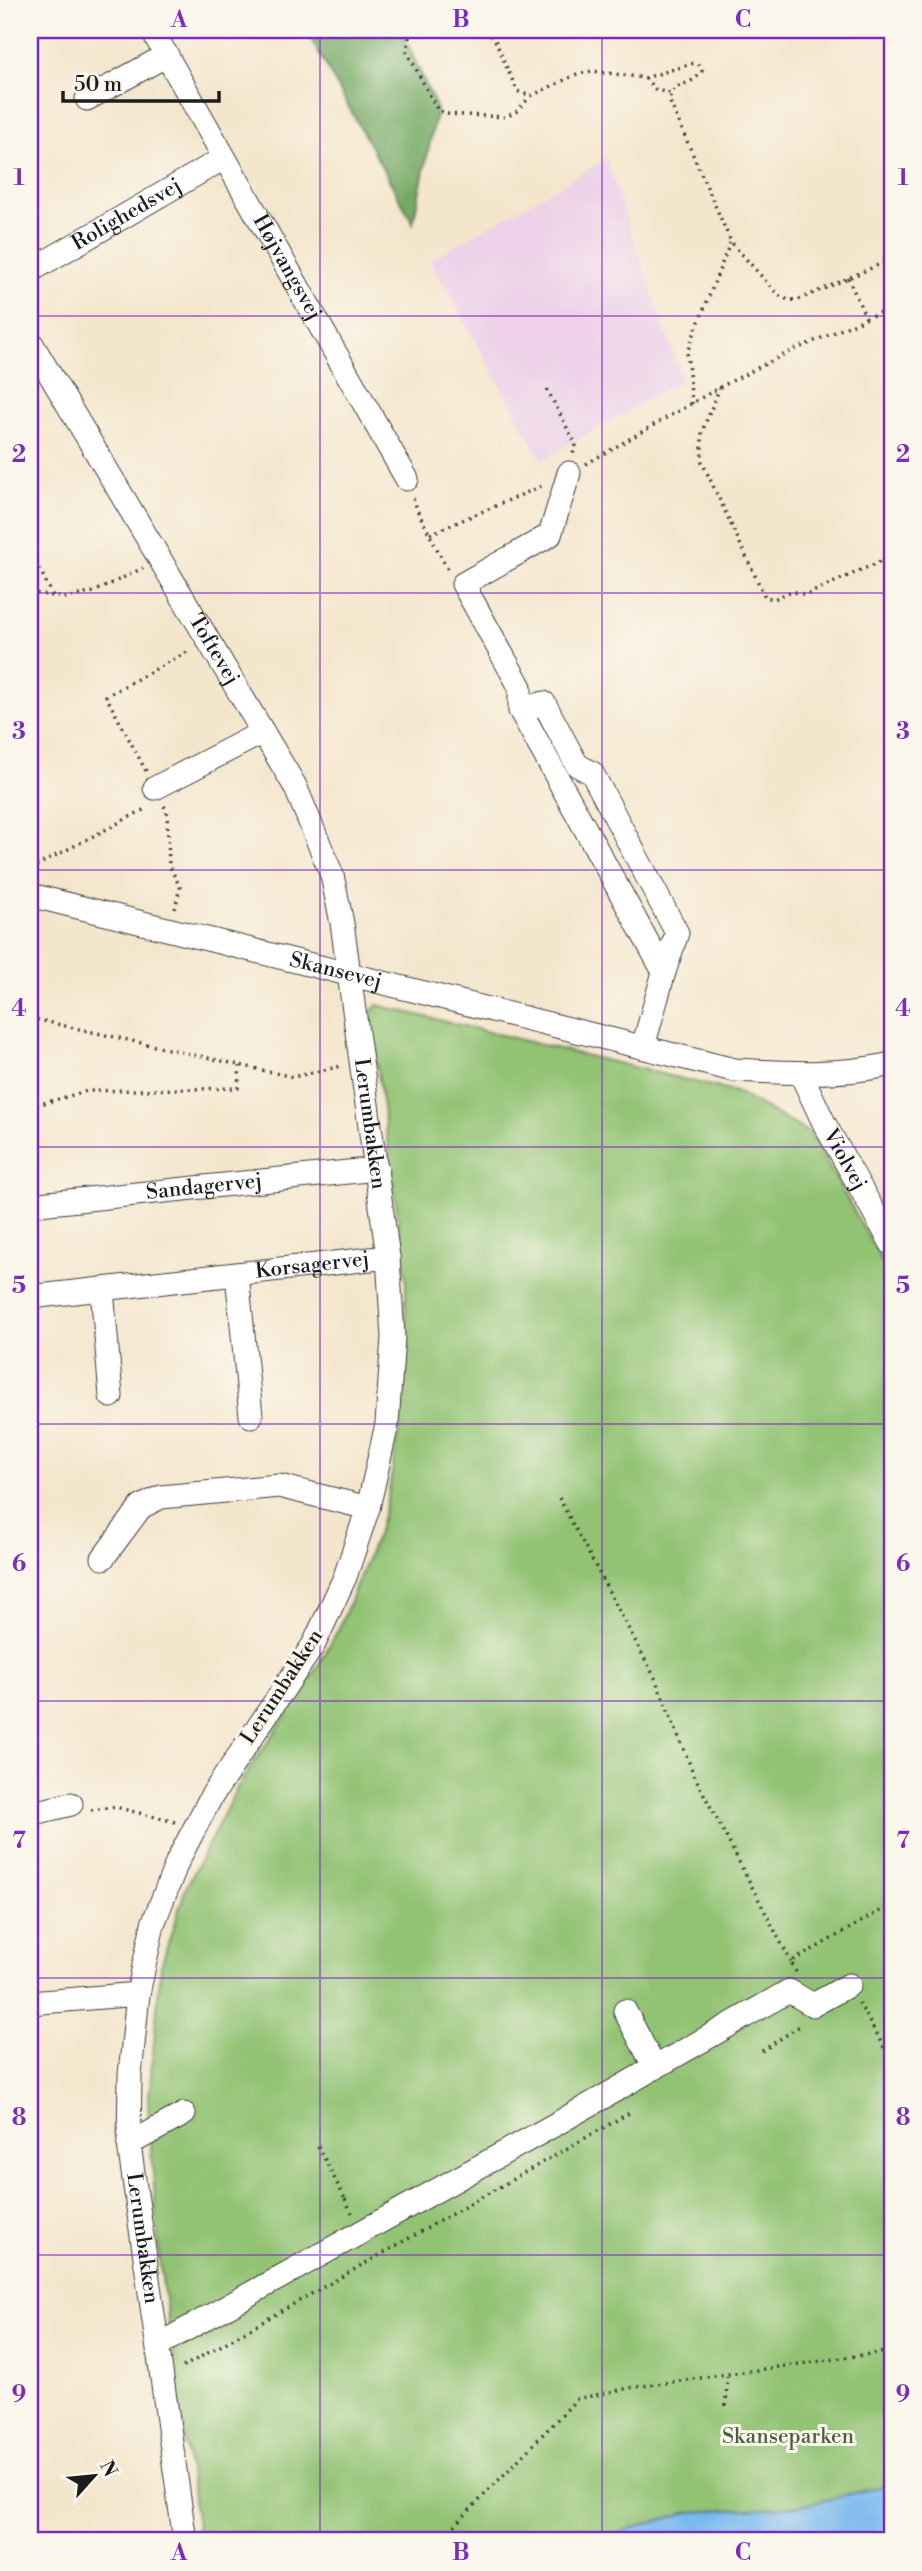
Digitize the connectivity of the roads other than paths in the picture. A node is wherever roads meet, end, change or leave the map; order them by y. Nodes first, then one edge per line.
1 (152, 30) edge
2 (166, 55) junction
3 (87, 99) dead end
4 (224, 158) junction
5 (30, 271) edge
6 (30, 341) edge
7 (569, 473) road end
8 (407, 480) dead end
9 (520, 710) junction
10 (263, 732) junction
11 (152, 797) road end
12 (30, 895) edge
13 (664, 972) junction
14 (349, 976) junction
15 (643, 1047) junction
16 (892, 1064) edge
17 (801, 1074) junction
18 (377, 1169) junction
19 (30, 1205) edge
20 (892, 1244) edge
21 (388, 1257) junction
22 (237, 1274) junction
23 (102, 1289) junction
24 (30, 1297) edge
25 (111, 1396) dead end
26 (251, 1416) dead end
27 (368, 1508) junction
28 (103, 1558) dead end
29 (71, 1804) road end
30 (30, 1814) edge
31 (849, 1985) road end
32 (138, 1994) junction
33 (30, 2003) edge
34 (625, 2011) dead end
35 (655, 2068) junction
36 (184, 2114) dead end
37 (129, 2144) junction
38 (158, 2345) junction
39 (185, 2541) edge

1 - 2 street, Højvangsvej
2 - 3 street
2 - 4 street, Højvangsvej
4 - 5 street, Rolighedsvej
4 - 8 street, Højvangsvej
6 - 10 street, Toftevej
7 - 9 street
9 - 13 street
9 - 13 street
10 - 11 street
10 - 14 street, Toftevej
12 - 14 street, Skansevej
13 - 15 street
14 - 15 street, Skansevej
14 - 18 street, Lerumbakken
15 - 17 street, Skansevej
16 - 17 street, Skansevej
17 - 20 street, Violvej
18 - 19 street, Sandagervej
18 - 21 street, Lerumbakken
21 - 22 street, Korsagervej
21 - 27 street, Lerumbakken
22 - 23 street, Korsagervej
22 - 26 street, Korsagervej
23 - 24 street, Korsagervej
23 - 25 street
27 - 28 street
27 - 32 street, Lerumbakken
29 - 30 street
31 - 35 street
32 - 33 street
32 - 37 street, Lerumbakken
34 - 35 street
35 - 38 street
36 - 37 street
37 - 38 street, Lerumbakken
38 - 39 street, Lerumbakken

